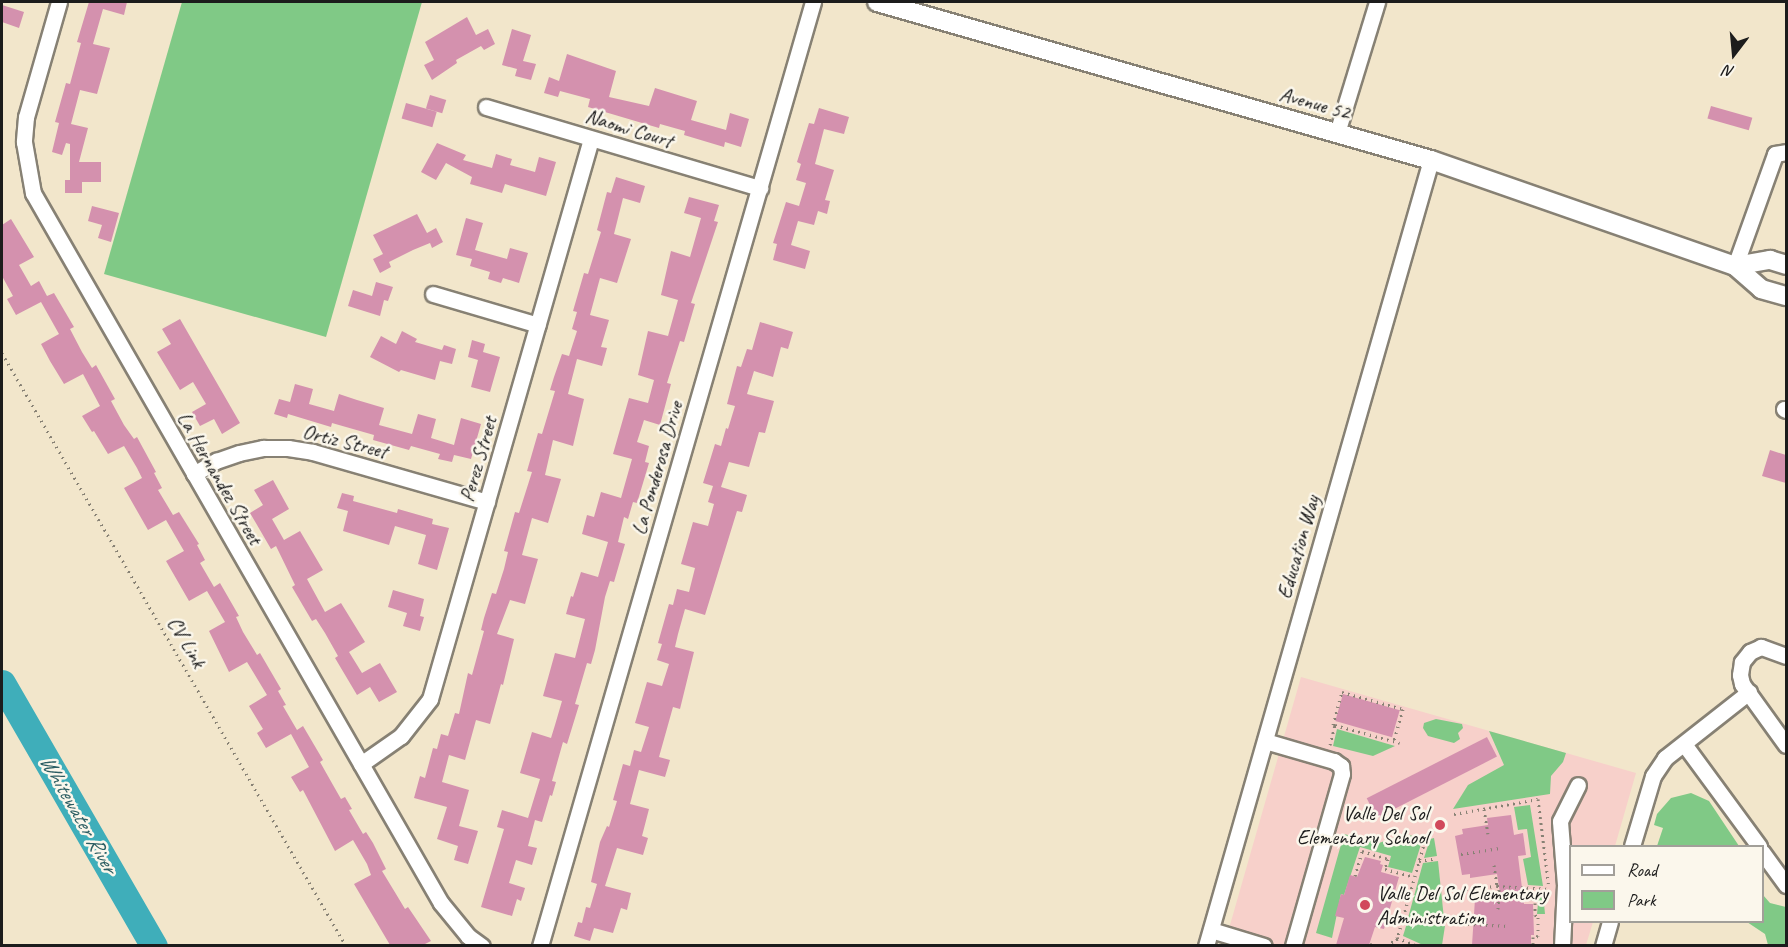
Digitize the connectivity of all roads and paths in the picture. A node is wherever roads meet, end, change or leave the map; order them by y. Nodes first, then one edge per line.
1 (59, 2) edge
2 (813, 2) edge
3 (877, 2) edge
4 (1377, 2) edge
5 (486, 107) dead end
6 (1337, 133) junction
7 (591, 139) junction
8 (1786, 152) edge
9 (1431, 160) junction
10 (760, 188) junction
11 (1786, 265) edge
12 (1735, 266) junction
13 (432, 294) dead end
14 (1786, 296) edge
15 (538, 325) junction
16 (2, 353) edge
17 (194, 474) junction
18 (487, 502) junction
19 (1786, 656) edge
20 (1749, 692) junction
21 (1335, 725) junction
22 (1265, 741) junction
23 (1394, 741) junction
24 (1400, 743) dead end
25 (1684, 744) junction
26 (1330, 745) dead end
27 (1786, 745) edge
28 (361, 764) junction
29 (1578, 785) dead end
30 (1484, 808) junction
31 (1454, 814) dead end
32 (1488, 834) dead end
33 (1426, 837) dead end
34 (1632, 845) edge
35 (1758, 845) edge
36 (1501, 848) dead end
37 (1461, 855) dead end
38 (1764, 855) edge
39 (1437, 858) dead end
40 (1419, 861) junction
41 (1494, 865) dead end
42 (1355, 876) dead end
43 (1414, 878) junction
44 (1786, 885) edge
45 (1498, 886) junction
46 (1526, 888) junction
47 (1549, 889) junction
48 (1466, 890) dead end
49 (1550, 899) dead end
50 (1498, 909) dead end
51 (1387, 920) dead end
52 (1402, 921) junction
53 (1444, 922) dead end
54 (1609, 923) edge
55 (1468, 924) dead end
56 (1508, 926) dead end
57 (1210, 930) junction
58 (1397, 938) junction
59 (1370, 944) edge
60 (346, 945) edge
61 (482, 945) edge
62 (540, 945) edge
63 (1206, 945) edge
64 (1264, 945) edge
65 (1293, 945) edge
66 (1375, 945) edge
67 (1388, 945) edge
68 (1395, 945) edge
69 (1418, 945) edge
70 (1533, 945) edge
71 (1562, 945) edge
72 (1603, 945) edge

1 - 17 street, La Hernandez Street
2 - 10 street, La Ponderosa Drive
3 - 6 main road, Avenue 52
4 - 6 street
5 - 7 street, Naomi Court
6 - 9 main road, Avenue 52
7 - 10 street, Naomi Court
7 - 15 street, Perez Street
8 - 12 street
9 - 12 main road, Avenue 52
9 - 22 street, Education Way
10 - 62 street, La Ponderosa Drive
11 - 12 main road, Avenue 52
12 - 14 main road, Avenue 52
13 - 15 street
15 - 18 street, Perez Street
16 - 60 path, CV Link
17 - 18 street, Ortiz Street
17 - 28 street, La Hernandez Street
18 - 28 street, Perez Street
19 - 20 street
20 - 25 street
20 - 27 street
21 - 23 path
21 - 23 path
21 - 26 path
22 - 57 street, Education Way
22 - 65 street
23 - 24 path
25 - 34 street
25 - 35 street
28 - 61 street, La Hernandez Street
29 - 71 street
30 - 31 path
30 - 32 path
30 - 47 path
33 - 40 path
36 - 37 path
38 - 44 street
39 - 40 path
40 - 43 path
41 - 45 path
42 - 43 path
43 - 52 path
45 - 46 path
45 - 48 path
45 - 50 path
46 - 47 path
46 - 70 path
47 - 49 path
51 - 52 path
52 - 53 path
52 - 58 path
54 - 72 street
55 - 56 path
57 - 63 street, Education Way
57 - 64 street
58 - 67 path
58 - 68 path
58 - 69 path
59 - 66 path

